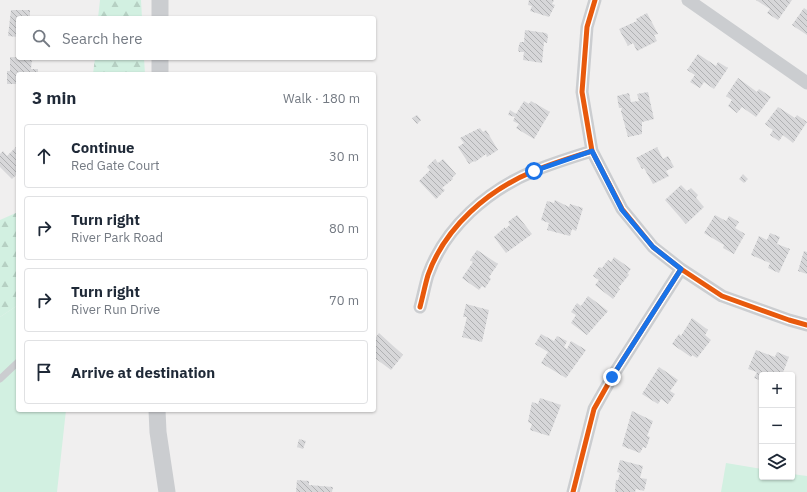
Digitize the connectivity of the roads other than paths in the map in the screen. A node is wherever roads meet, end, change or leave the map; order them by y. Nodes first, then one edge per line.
1 (160, 0) edge
2 (595, 0) edge
3 (688, 0) edge
4 (160, 16) edge
5 (160, 60) edge
6 (160, 72) edge
7 (807, 83) edge
8 (592, 151) junction
9 (681, 269) junction
10 (420, 307) dead end
11 (807, 325) edge
12 (16, 364) edge
13 (0, 379) edge
14 (157, 412) edge
15 (167, 492) edge
16 (573, 492) edge

1 - 4 street
2 - 8 street
3 - 7 street
5 - 6 street
8 - 9 street
8 - 10 street
9 - 11 street
9 - 16 street
12 - 13 lane
14 - 15 street

